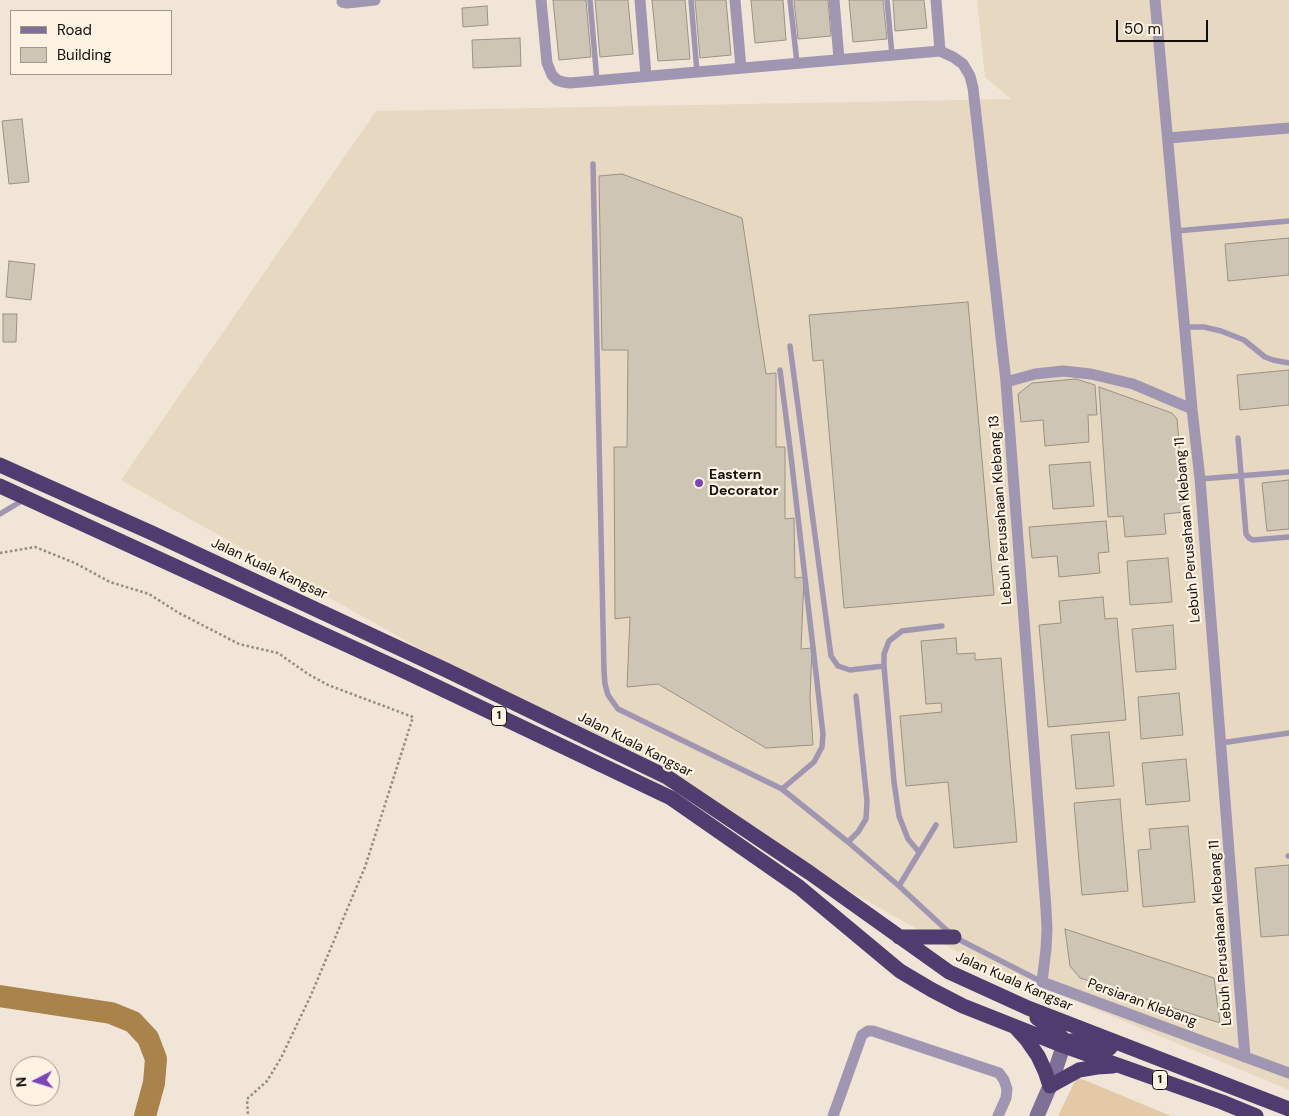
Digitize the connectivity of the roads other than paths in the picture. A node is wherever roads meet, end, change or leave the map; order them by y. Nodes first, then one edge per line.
1 (375, 0) edge
2 (541, 0) edge
3 (590, 0) edge
4 (640, 0) edge
5 (691, 0) edge
6 (735, 0) edge
7 (790, 0) edge
8 (834, 0) edge
9 (887, 0) edge
10 (936, 0) edge
11 (1155, 0) edge
12 (341, 1) edge
13 (940, 50) junction
14 (892, 55) junction
15 (839, 60) junction
16 (796, 63) junction
17 (741, 68) junction
18 (697, 72) junction
19 (646, 76) junction
20 (597, 81) junction
21 (1289, 128) edge
22 (1168, 138) junction
23 (593, 164) dead end
24 (1289, 221) edge
25 (1176, 231) junction
26 (1185, 327) junction
27 (790, 346) dead end
28 (1289, 363) edge
29 (780, 370) dead end
30 (1006, 382) junction
31 (1192, 409) junction
32 (1238, 438) dead end
33 (0, 465) edge
34 (1289, 472) edge
35 (1242, 476) junction
36 (1200, 479) junction
37 (0, 486) edge
38 (27, 498) junction
39 (0, 514) edge
40 (1289, 537) edge
41 (942, 626) dead end
42 (884, 666) junction
43 (856, 696) dead end
44 (1289, 734) edge
45 (1221, 743) junction
46 (782, 789) junction
47 (936, 825) dead end
48 (848, 842) junction
49 (920, 852) junction
50 (899, 886) junction
51 (899, 937) junction
52 (954, 937) junction
53 (1042, 982) junction
54 (1016, 1003) junction
55 (1014, 1026) junction
56 (1064, 1044) junction
57 (1245, 1057) junction
58 (1118, 1066) junction
59 (1289, 1073) edge
60 (1200, 1075) junction
61 (1050, 1086) junction
62 (1289, 1109) edge
63 (833, 1116) edge
64 (998, 1116) edge
65 (1037, 1116) edge
66 (1256, 1116) edge

1 - 12 street
2 - 20 street
3 - 20 lane
4 - 19 street
5 - 18 lane
6 - 17 street
7 - 16 lane
8 - 15 street
9 - 14 lane
10 - 13 street
11 - 22 street, Lebuh Perusahaan Klebang 11
13 - 14 street
13 - 30 street, Lebuh Perusahaan Klebang 13
14 - 15 street
15 - 16 street
16 - 17 street
17 - 18 street
18 - 19 street
19 - 20 street
21 - 22 street
22 - 25 street, Lebuh Perusahaan Klebang 11
23 - 46 lane
24 - 25 lane
25 - 26 street, Lebuh Perusahaan Klebang 11
26 - 28 lane
26 - 31 street, Lebuh Perusahaan Klebang 11
27 - 42 lane
29 - 46 lane
30 - 31 street
30 - 53 street, Lebuh Perusahaan Klebang 13
31 - 36 street, Lebuh Perusahaan Klebang 11
32 - 35 lane
33 - 51 highway, Jalan Kuala Kangsar / 1
34 - 35 lane
35 - 36 lane
35 - 40 lane
36 - 45 street, Lebuh Perusahaan Klebang 11
37 - 38 highway, 1
38 - 39 lane
38 - 55 highway, 1
41 - 42 lane
42 - 49 lane
43 - 48 lane
44 - 45 lane
45 - 57 street, Lebuh Perusahaan Klebang 11
46 - 48 lane
47 - 49 lane
48 - 50 lane
49 - 50 lane
50 - 52 lane
51 - 52 highway
51 - 54 highway, Jalan Kuala Kangsar / 1
52 - 53 lane
53 - 57 street, Persiaran Klebang
54 - 56 highway
54 - 60 highway, Jalan Kuala Kangsar / 1
55 - 56 highway, 1
55 - 61 highway
56 - 58 highway, 1
56 - 60 highway
56 - 61 street
57 - 59 street, Persiaran Klebang
58 - 61 highway
58 - 66 highway, 1
60 - 62 highway, Jalan Kuala Kangsar / 1
61 - 65 street
63 - 64 street

